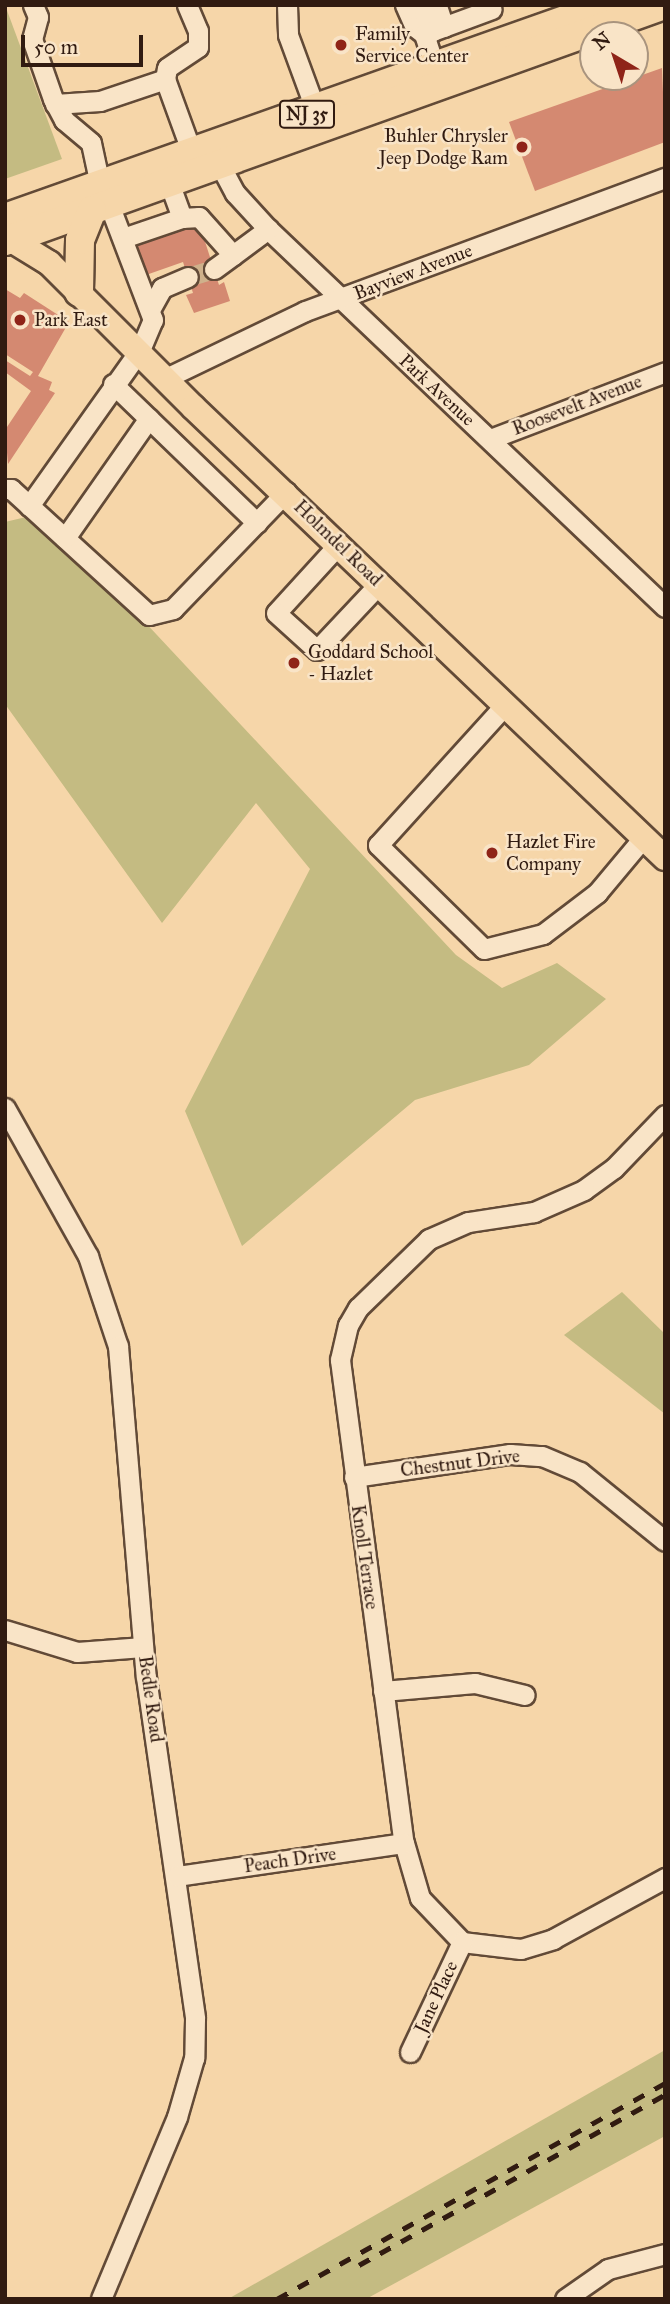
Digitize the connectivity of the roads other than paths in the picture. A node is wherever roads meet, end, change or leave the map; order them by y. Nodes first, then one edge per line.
1 (33, 5) edge
2 (187, 5) edge
3 (287, 5) edge
4 (664, 5) edge
5 (604, 6) edge
6 (422, 7) edge
7 (491, 7) edge
8 (560, 14) edge
9 (445, 21) edge
10 (504, 43) junction
11 (435, 68) junction
12 (166, 79) junction
13 (55, 104) junction
14 (316, 111) junction
15 (192, 153) junction
16 (220, 165) junction
17 (665, 178) edge
18 (169, 183) junction
19 (100, 199) junction
20 (182, 218) junction
21 (268, 229) junction
22 (7, 233) edge
23 (123, 239) junction
24 (233, 255) junction
25 (214, 269) tunnel mouth
26 (188, 277) tunnel mouth
27 (79, 292) junction
28 (341, 299) junction
29 (151, 308) junction
30 (140, 350) junction
31 (665, 372) edge
32 (166, 378) junction
33 (113, 384) junction
34 (149, 418) junction
35 (490, 439) junction
36 (5, 489) edge
37 (286, 492) junction
38 (29, 506) junction
39 (257, 523) junction
40 (65, 538) junction
41 (339, 544) junction
42 (380, 583) junction
43 (665, 607) edge
44 (505, 705) junction
45 (643, 838) junction
46 (665, 858) edge
47 (5, 1108) edge
48 (665, 1115) edge
49 (354, 1477) junction
50 (665, 1541) edge
51 (5, 1630) edge
52 (143, 1647) junction
53 (383, 1691) junction
54 (525, 1695) dead end
55 (404, 1843) junction
56 (177, 1876) junction
57 (665, 1878) edge
58 (462, 1942) junction
59 (410, 2052) dead end
60 (665, 2255) edge
61 (101, 2299) edge
62 (565, 2299) edge

1 - 13 street
2 - 12 street
3 - 14 street
4 - 16 highway, NJ 35
5 - 8 highway, NJ 35
6 - 9 street
6 - 9 street
7 - 9 street
7 - 10 street
8 - 10 highway, NJ 35
9 - 11 street
10 - 11 highway, NJ 35
11 - 14 highway, NJ 35
12 - 13 street
12 - 15 street
13 - 19 street
14 - 15 highway, NJ 35
15 - 19 highway, NJ 35
16 - 18 highway, NJ 35
16 - 21 street, Park Avenue
17 - 28 street, Bayview Avenue
18 - 19 highway, NJ 35
18 - 20 street
19 - 22 highway, NJ 35
19 - 23 street
19 - 27 highway
20 - 23 street
20 - 24 street
21 - 24 street
21 - 28 street, Park Avenue
22 - 27 main road, Holmdel Road
23 - 29 street
24 - 25 street
26 - 29 street
27 - 30 main road, Holmdel Road
28 - 32 street, Bayview Avenue
28 - 35 street, Park Avenue
29 - 30 street
30 - 32 main road, Holmdel Road
30 - 33 street
31 - 35 street, Roosevelt Avenue
32 - 37 main road, Holmdel Road
33 - 34 street
33 - 38 street
34 - 39 street
34 - 40 street
35 - 43 street, Park Avenue
36 - 38 street
37 - 39 street
37 - 41 main road, Holmdel Road
38 - 40 street
39 - 40 street
41 - 42 main road, Holmdel Road
41 - 42 street
42 - 44 main road, Holmdel Road
44 - 45 main road, Holmdel Road
44 - 45 street
45 - 46 main road, Holmdel Road
47 - 52 street, Bedle Road
48 - 49 street, Knoll Terrace
49 - 50 street, Chestnut Drive
49 - 53 street, Knoll Terrace
51 - 52 street
52 - 56 street, Bedle Road
53 - 54 street
53 - 55 street, Knoll Terrace
55 - 56 street, Peach Drive
55 - 58 street, Knoll Terrace
56 - 61 street, Bedle Road
57 - 58 street
58 - 59 street, Jane Place
60 - 62 street

